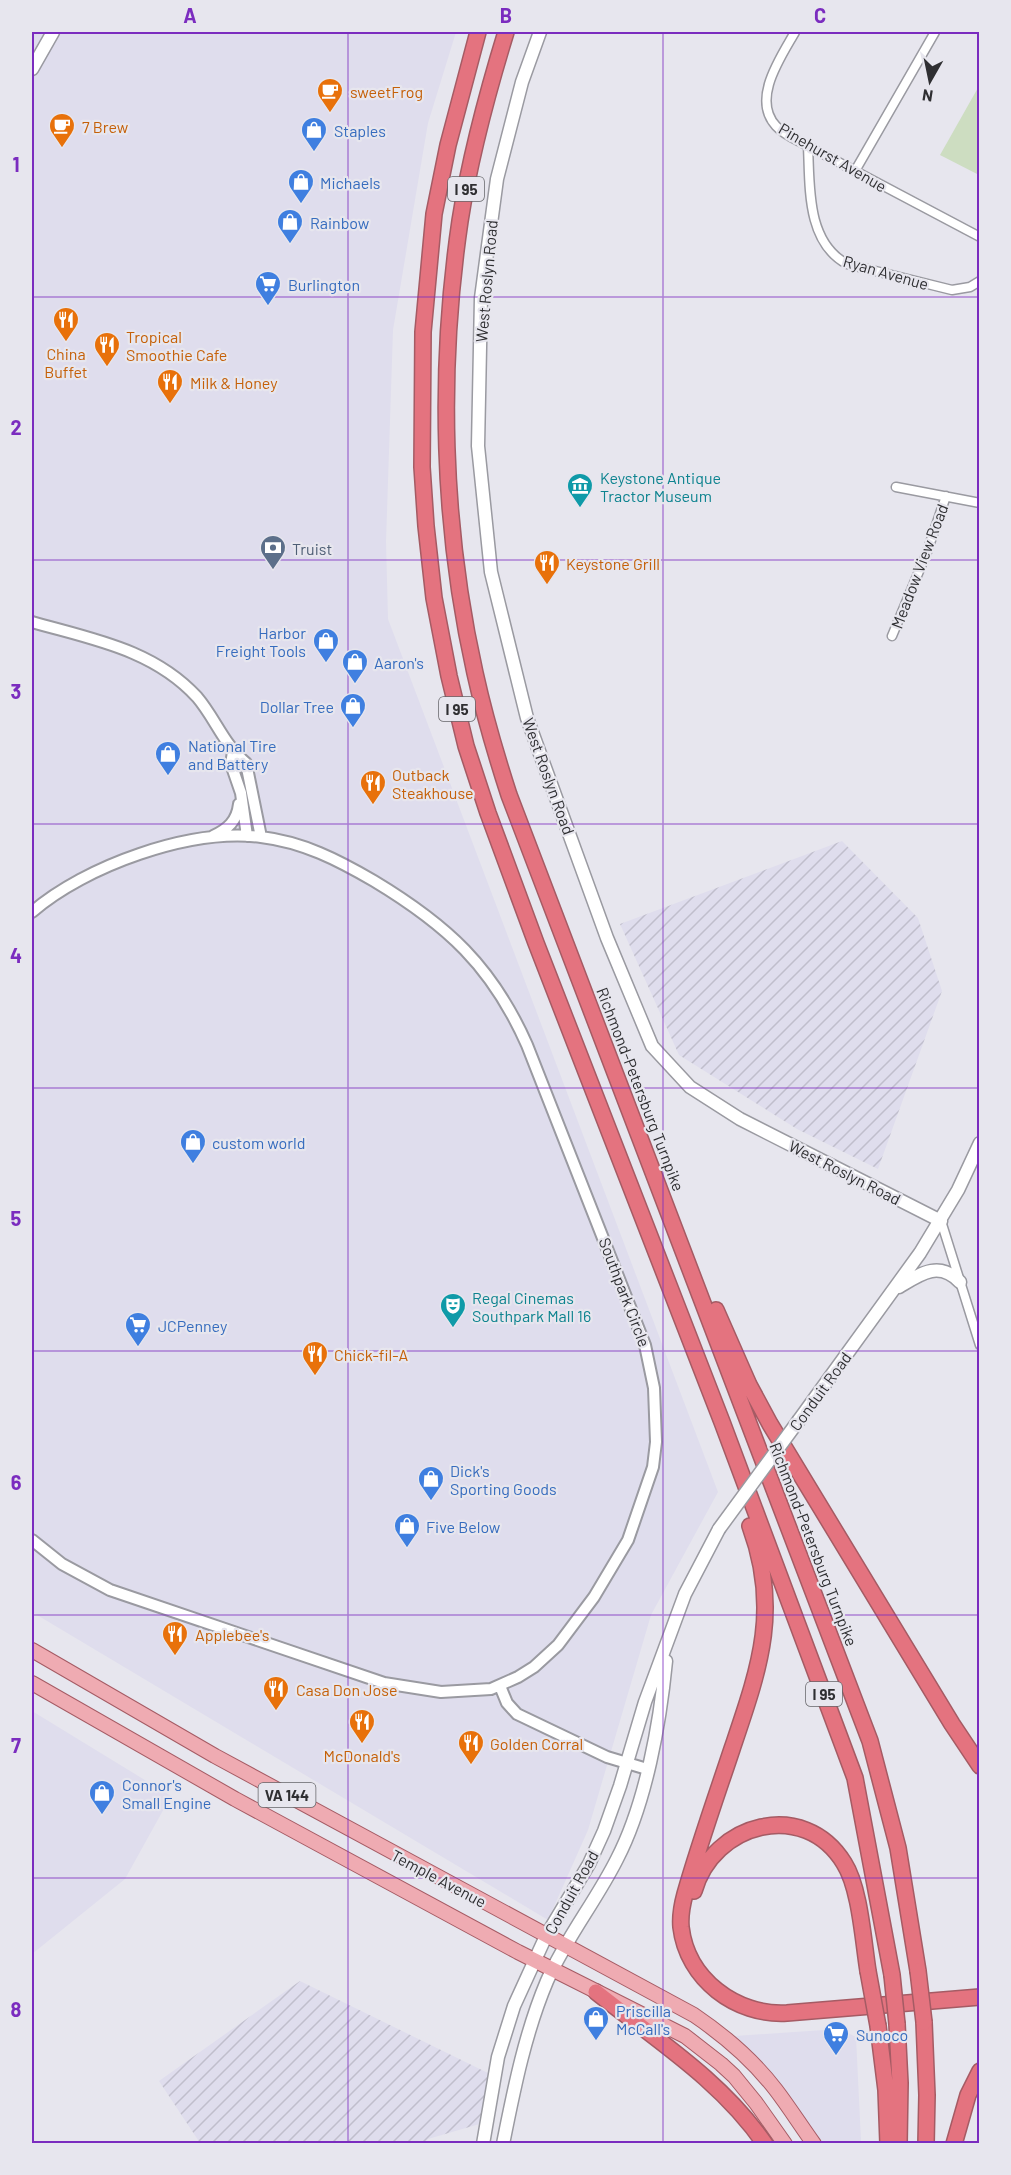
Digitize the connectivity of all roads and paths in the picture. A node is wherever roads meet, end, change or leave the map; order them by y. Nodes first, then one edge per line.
1 (53, 32) edge
2 (478, 32) edge
3 (506, 32) edge
4 (540, 32) edge
5 (795, 32) edge
6 (935, 32) edge
7 (32, 69) edge
8 (808, 146) junction
9 (855, 171) junction
10 (980, 237) edge
11 (980, 280) edge
12 (896, 487) dead end
13 (946, 496) junction
14 (980, 503) edge
15 (32, 622) edge
16 (891, 636) dead end
17 (233, 753) junction
18 (241, 794) junction
19 (247, 836) junction
20 (261, 837) junction
21 (207, 838) junction
22 (32, 912) edge
23 (980, 1143) edge
24 (670, 1214) junction
25 (941, 1221) junction
26 (960, 1282) junction
27 (893, 1291) junction
28 (980, 1345) edge
29 (722, 1422) junction
30 (32, 1540) edge
31 (668, 1643) junction
32 (32, 1650) edge
33 (32, 1683) edge
34 (500, 1686) junction
35 (627, 1764) junction
36 (980, 1766) edge
37 (647, 1769) junction
38 (546, 1936) junction
39 (566, 1946) junction
40 (534, 1960) junction
41 (552, 1970) junction
42 (980, 1989) edge
43 (596, 1992) junction
44 (980, 1997) edge
45 (980, 2071) edge
46 (483, 2144) edge
47 (503, 2144) edge
48 (765, 2144) edge
49 (785, 2144) edge
50 (814, 2144) edge
51 (888, 2144) edge
52 (899, 2144) edge
53 (926, 2144) edge
54 (954, 2144) edge

1 - 7 main road
2 - 29 highway, I 95
3 - 24 highway, Richmond-Petersburg Turnpike / I 95
4 - 25 main road, West Roslyn Road
5 - 8 street, Pinehurst Avenue
6 - 9 street
8 - 9 street, Pinehurst Avenue
8 - 11 street, Ryan Avenue
9 - 10 street, Pinehurst Avenue
12 - 13 street
13 - 14 street
13 - 16 street, Meadow View Road
15 - 17 street
17 - 18 street
17 - 20 street
18 - 19 street
18 - 21 street
19 - 20 street, Southpark Circle
19 - 21 street, Southpark Circle
20 - 34 street, Southpark Circle
21 - 22 street
23 - 25 main road, Conduit Road
24 - 36 highway
24 - 53 highway, Richmond-Petersburg Turnpike / I 95, bridge
25 - 26 street
25 - 27 main road, Conduit Road
26 - 27 main road
26 - 28 street
27 - 31 main road, Conduit Road, bridge
29 - 44 highway
29 - 52 highway, I 95, bridge
30 - 34 street, Southpark Circle
31 - 35 main road, Conduit Road
31 - 37 main road, Conduit Road
32 - 38 main road, Temple Avenue / VA 144
33 - 40 main road, Temple Avenue / VA 144
34 - 35 street
35 - 37 street
35 - 38 main road, Conduit Road
37 - 39 main road, Conduit Road
38 - 39 main road, Temple Avenue / VA 144
38 - 40 main road, Conduit Road
39 - 41 main road, Conduit Road
39 - 50 main road, Temple Avenue / VA 144
40 - 41 main road, Temple Avenue / VA 144
40 - 46 main road, Conduit Road
41 - 43 main road, Temple Avenue / VA 144
41 - 47 main road, Conduit Road
42 - 51 highway, bridge
43 - 48 highway
43 - 49 main road, Temple Avenue / VA 144
45 - 54 highway

